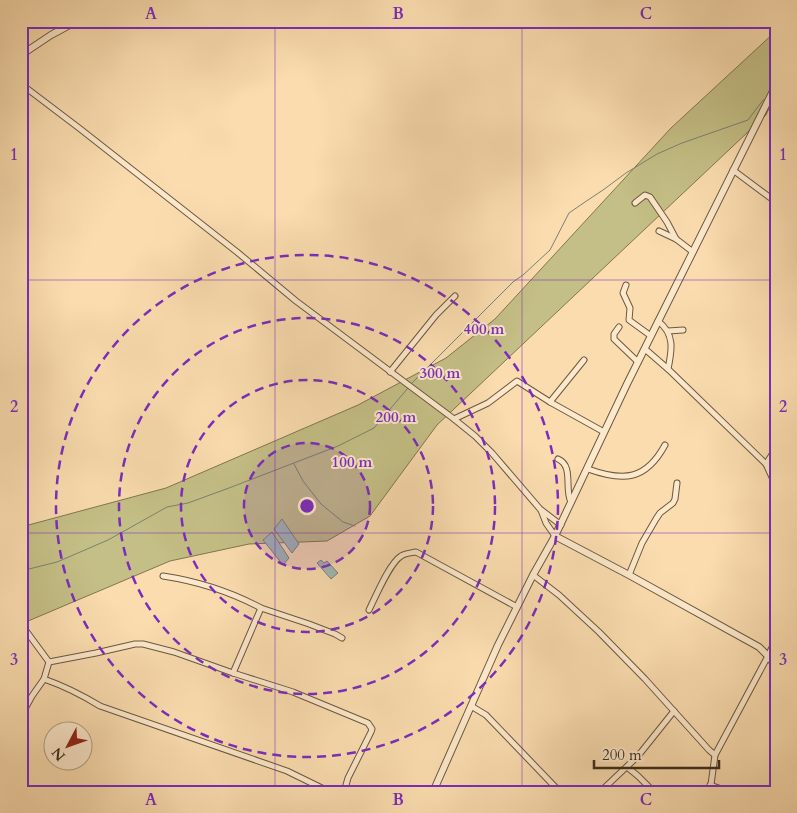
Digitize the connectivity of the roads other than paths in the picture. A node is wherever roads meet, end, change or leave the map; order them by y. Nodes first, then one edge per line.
1 (77, 21) edge
2 (21, 55) edge
3 (21, 84) edge
4 (776, 85) edge
5 (733, 170) junction
6 (776, 202) edge
7 (636, 203) dead end
8 (659, 231) dead end
9 (676, 239) junction
10 (694, 252) junction
11 (626, 284) dead end
12 (455, 296) dead end
13 (658, 321) junction
14 (619, 327) dead end
15 (683, 330) dead end
16 (668, 331) junction
17 (651, 336) junction
18 (644, 349) junction
19 (584, 360) dead end
20 (638, 362) junction
21 (668, 369) junction
22 (390, 372) junction
23 (550, 402) junction
24 (454, 419) junction
25 (604, 432) junction
26 (666, 445) dead end
27 (776, 448) edge
28 (558, 459) dead end
29 (766, 464) junction
30 (588, 469) junction
31 (677, 484) dead end
32 (776, 486) edge
33 (571, 502) junction
34 (540, 509) junction
35 (560, 525) junction
36 (555, 536) junction
37 (629, 574) junction
38 (533, 575) junction
39 (164, 576) dead end
40 (517, 607) junction
41 (261, 608) junction
42 (369, 610) dead end
43 (21, 624) edge
44 (342, 638) dead end
45 (776, 639) edge
46 (768, 656) junction
47 (49, 662) junction
48 (776, 667) edge
49 (233, 674) junction
50 (44, 679) junction
51 (471, 706) junction
52 (674, 711) junction
53 (21, 716) edge
54 (715, 755) junction
55 (627, 767) junction
56 (710, 785) junction
57 (330, 792) edge
58 (346, 792) edge
59 (432, 792) edge
60 (560, 792) edge
61 (600, 792) edge
62 (654, 792) edge
63 (710, 792) edge
64 (730, 792) edge

1 - 2 street
3 - 22 street
4 - 5 street
5 - 6 street
5 - 10 street
7 - 9 street
8 - 9 street
9 - 10 street
10 - 13 street
11 - 17 street
12 - 22 street
13 - 16 street
13 - 17 street
14 - 20 street
15 - 16 street
16 - 21 street
17 - 18 street
18 - 20 street
18 - 21 street
19 - 23 street
20 - 25 street
21 - 29 street
22 - 24 street
23 - 24 street
23 - 25 street
24 - 34 street
25 - 30 street
26 - 30 street
27 - 29 street
28 - 33 street
29 - 32 street
30 - 33 street
31 - 37 street
33 - 35 street
34 - 35 street
34 - 36 street
35 - 36 street
36 - 37 street
36 - 38 street
37 - 46 street
38 - 40 street
38 - 52 street
39 - 41 street
40 - 42 street
40 - 51 street
41 - 44 street
41 - 49 street
43 - 47 street
45 - 46 street
46 - 48 street
46 - 54 street
47 - 49 street
47 - 50 street
49 - 58 street
50 - 53 street
50 - 57 street
51 - 59 street
51 - 60 street
52 - 54 street
52 - 55 street
54 - 56 street
55 - 61 street
55 - 62 street
56 - 63 street
56 - 64 street

